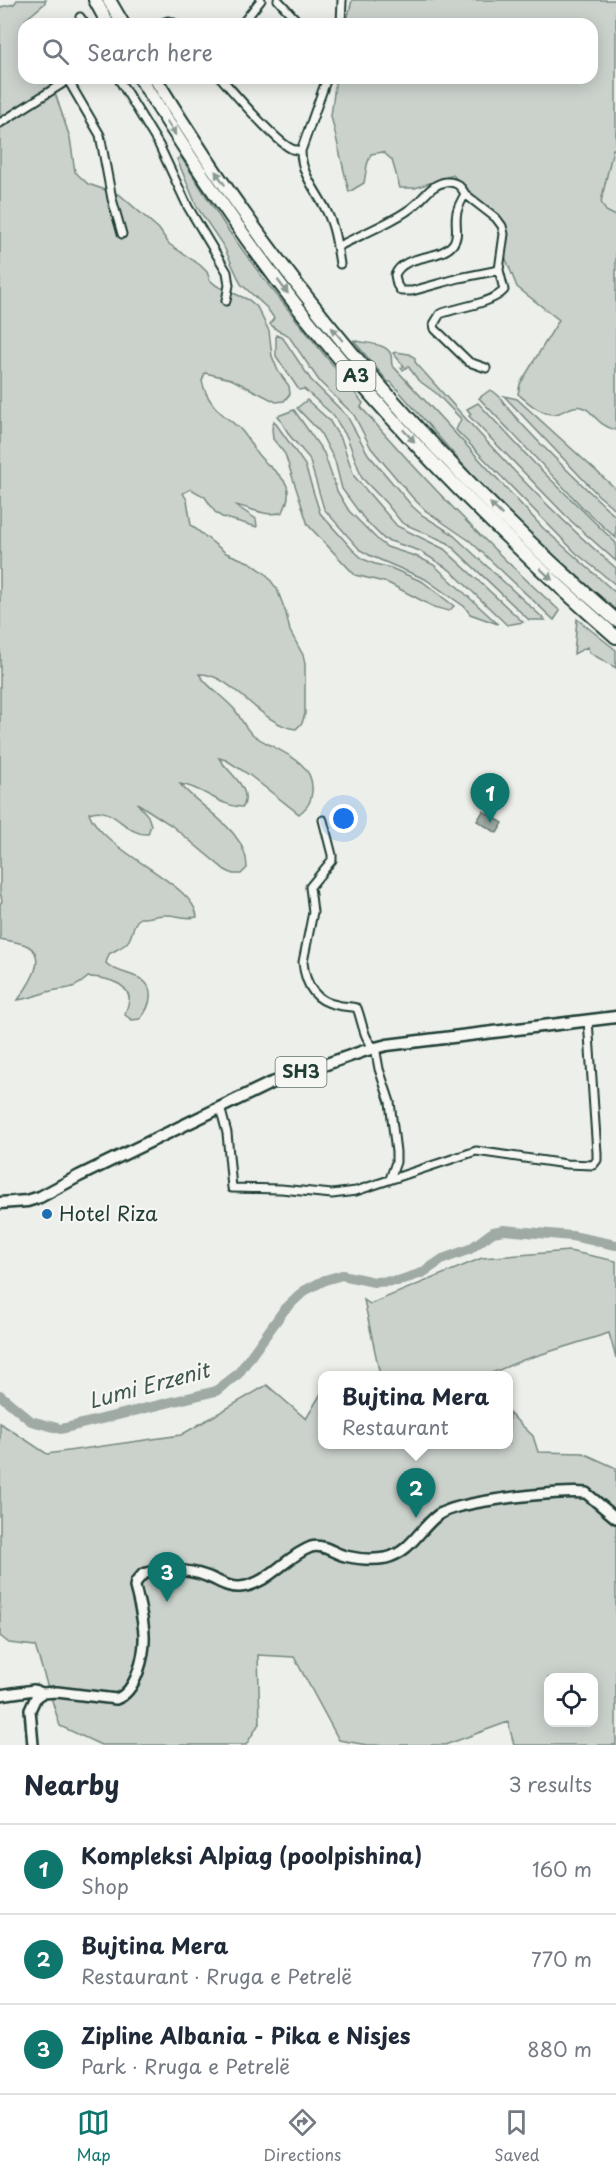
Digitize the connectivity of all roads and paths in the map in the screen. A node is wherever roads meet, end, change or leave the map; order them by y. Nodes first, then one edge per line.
1 (95, 0) edge
2 (109, 0) edge
3 (261, 0) edge
4 (278, 0) edge
5 (342, 0) edge
6 (105, 18) edge
7 (120, 18) edge
8 (247, 18) edge
9 (294, 18) edge
10 (341, 18) edge
11 (61, 84) edge
12 (72, 84) edge
13 (122, 84) edge
14 (144, 84) edge
15 (159, 84) edge
16 (227, 84) edge
17 (325, 84) edge
18 (0, 123) edge
19 (301, 151) junction
20 (465, 194) junction
21 (123, 234) dead end
22 (337, 247) junction
23 (340, 264) dead end
24 (499, 270) junction
25 (226, 301) dead end
26 (486, 368) dead end
27 (616, 620) edge
28 (616, 637) edge
29 (323, 820) dead end
30 (616, 1017) edge
31 (588, 1020) junction
32 (375, 1047) junction
33 (220, 1107) junction
34 (390, 1179) junction
35 (0, 1203) edge
36 (616, 1518) edge
37 (42, 1693) junction
38 (0, 1695) edge
39 (33, 1745) edge

1 - 6 highway
2 - 7 highway
3 - 8 street
4 - 9 street
5 - 10 street
11 - 18 street
12 - 21 street
13 - 25 street
14 -> 28 highway, A3
27 -> 15 highway, A3
16 - 19 street
17 - 19 street
19 - 22 street
20 - 22 street
20 - 24 street
20 - 24 street
22 - 23 street
24 - 26 street
29 - 32 street
30 - 31 main road, SH3
31 - 32 main road, SH3
31 - 34 street
32 - 33 main road, SH3
32 - 34 street
33 - 34 street
33 - 35 main road, SH3
36 - 37 street
37 - 38 street
37 - 39 street

